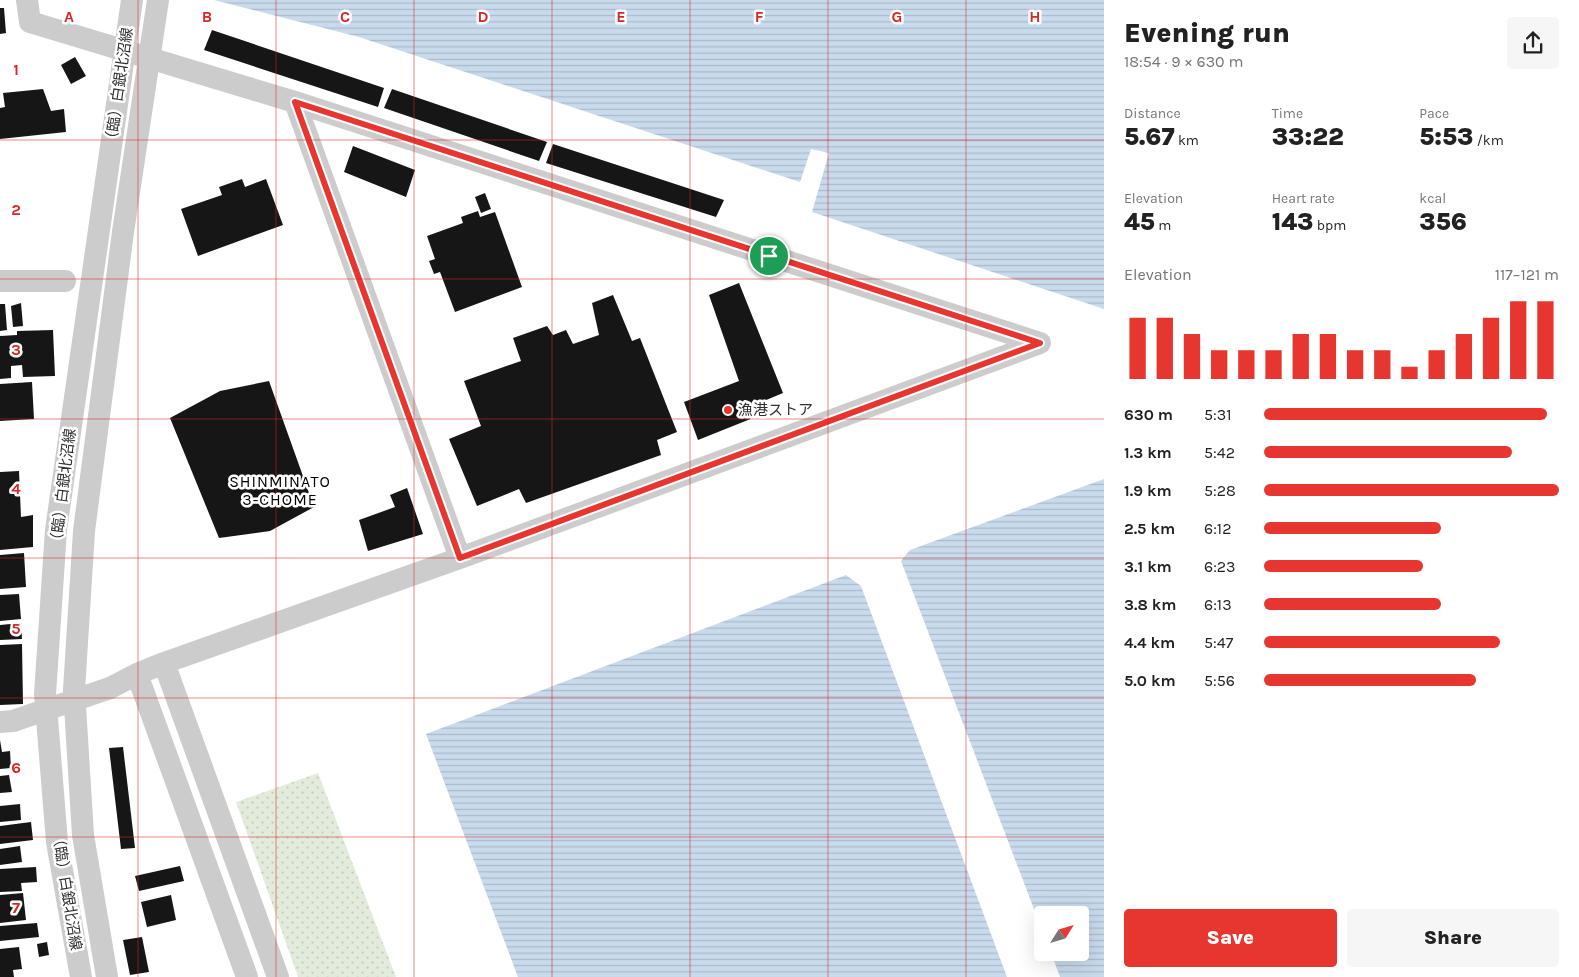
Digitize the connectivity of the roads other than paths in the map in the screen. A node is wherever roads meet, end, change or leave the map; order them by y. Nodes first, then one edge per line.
1 (27, 0) edge
2 (132, 0) edge
3 (158, 0) edge
4 (295, 102) junction
5 (0, 281) edge
6 (65, 281) dead end
7 (460, 558) junction
8 (164, 663) junction
9 (137, 674) junction
10 (0, 722) edge
11 (81, 977) edge
12 (107, 977) edge
13 (247, 977) edge
14 (278, 977) edge

1 - 4 street
2 - 11 street, （臨）白銀北沼線, bridge
3 - 12 street, （臨）白銀北沼線, bridge
4 - 7 street
4 - 7 street
5 - 6 street
7 - 8 street
8 - 9 street
8 - 14 street
9 - 10 street
9 - 13 street

